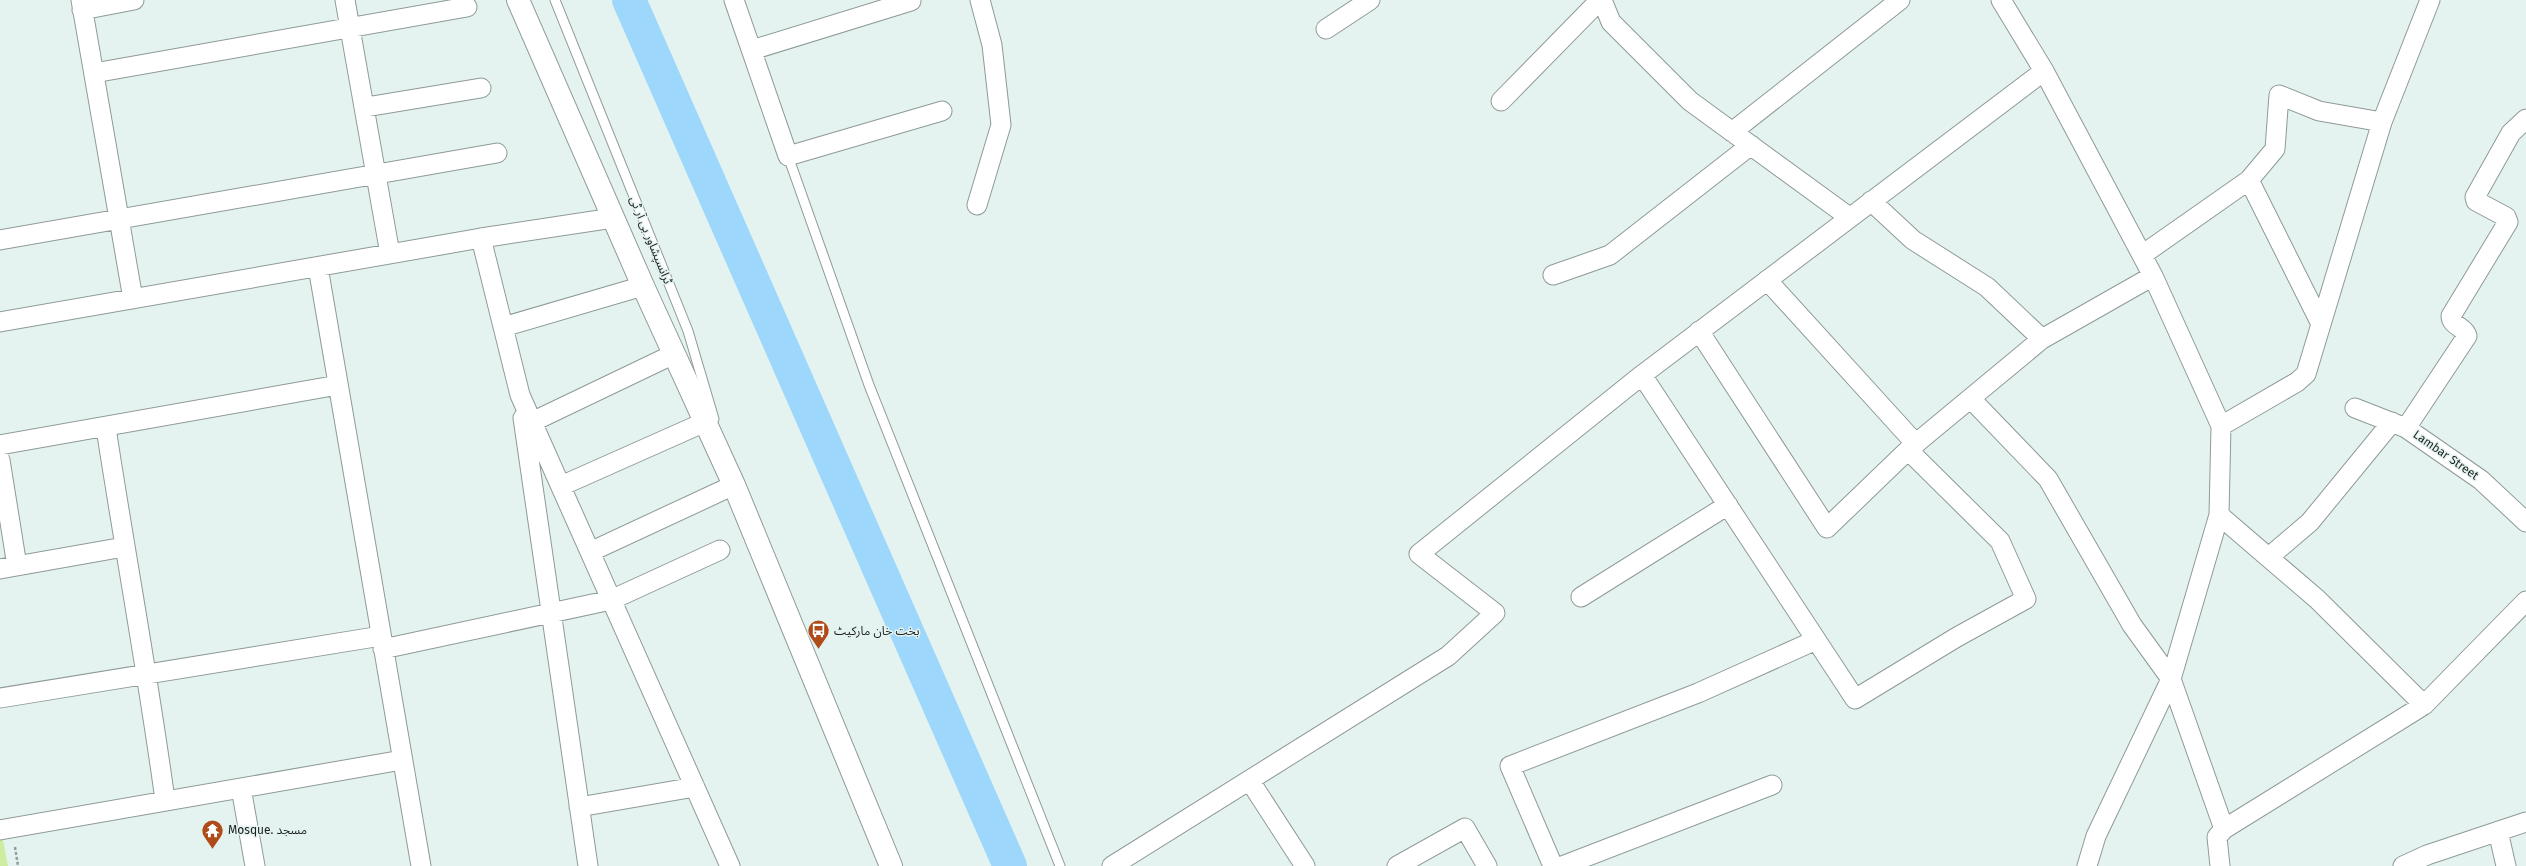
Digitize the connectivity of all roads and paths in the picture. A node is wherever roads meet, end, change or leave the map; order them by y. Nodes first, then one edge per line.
1 (134, 0) edge
2 (345, 0) edge
3 (518, 0) edge
4 (555, 0) edge
5 (734, 0) edge
6 (980, 0) edge
7 (1370, 0) edge
8 (1601, 0) edge
9 (1900, 0) edge
10 (2001, 0) edge
11 (2430, 0) edge
12 (911, 1) dead end
13 (81, 5) edge
14 (467, 7) dead end
15 (351, 29) junction
16 (1326, 29) dead end
17 (752, 50) junction
18 (2044, 71) junction
19 (94, 73) junction
20 (481, 88) dead end
21 (1501, 101) dead end
22 (366, 107) junction
23 (942, 111) dead end
24 (2526, 119) edge
25 (2382, 122) junction
26 (1732, 132) junction
27 (1751, 146) junction
28 (497, 153) dead end
29 (788, 156) junction
30 (376, 174) junction
31 (2249, 180) junction
32 (1871, 200) junction
33 (976, 205) dead end
34 (1849, 217) junction
35 (613, 218) junction
36 (120, 220) junction
37 (481, 238) junction
38 (0, 240) edge
39 (390, 254) junction
40 (2142, 255) junction
41 (318, 267) junction
42 (1554, 275) dead end
43 (2153, 276) junction
44 (1767, 280) junction
45 (643, 286) junction
46 (134, 299) junction
47 (0, 322) edge
48 (2321, 324) junction
49 (503, 327) junction
50 (1699, 331) junction
51 (2042, 339) junction
52 (674, 354) junction
53 (1642, 375) junction
54 (338, 385) junction
55 (520, 395) junction
56 (1972, 400) junction
57 (2355, 408) dead end
58 (532, 422) junction
59 (705, 422) junction
60 (2399, 425) junction
61 (2221, 426) junction
62 (106, 428) junction
63 (0, 445) edge
64 (1912, 447) junction
65 (0, 460) edge
66 (734, 485) junction
67 (561, 486) junction
68 (1728, 505) junction
69 (2219, 515) junction
70 (2526, 522) edge
71 (124, 547) junction
72 (720, 550) dead end
73 (590, 552) junction
74 (2269, 557) junction
75 (9, 567) edge
76 (1581, 598) dead end
77 (611, 600) junction
78 (2526, 601) edge
79 (552, 614) junction
80 (1816, 640) junction
81 (382, 642) junction
82 (148, 674) junction
83 (2171, 679) junction
84 (0, 698) edge
85 (2424, 705) junction
86 (402, 760) junction
87 (1250, 781) junction
88 (1772, 785) dead end
89 (695, 787) junction
90 (241, 788) junction
91 (165, 800) junction
92 (579, 807) junction
93 (2526, 822) edge
94 (2224, 829) junction
95 (0, 830) edge
96 (2498, 831) junction
97 (255, 866) edge
98 (421, 866) edge
99 (588, 866) edge
100 (730, 866) edge
101 (891, 866) edge
102 (1060, 866) edge
103 (1112, 866) edge
104 (1305, 866) edge
105 (1397, 866) edge
106 (1487, 866) edge
107 (1553, 866) edge
108 (1562, 866) edge
109 (2087, 866) edge
110 (2220, 866) edge
111 (2403, 866) edge
112 (2506, 866) edge

1 - 13 street
2 - 15 street
3 - 35 street
4 - 66 lane, ٹرانسپشاور بی آر ٹی
5 - 17 street
6 - 33 street
7 - 16 street
8 - 21 street
8 - 26 street
9 - 26 street
10 - 18 street
11 - 25 street
12 - 17 street
13 - 19 street
14 - 15 street
15 - 19 street
15 - 22 street
17 - 29 street
18 - 32 street
18 - 40 street
19 - 36 street
20 - 22 street
22 - 30 street
23 - 29 street
24 - 60 street
25 - 31 street
25 - 48 street
26 - 27 street
27 - 34 street
27 - 42 street
28 - 30 street
29 - 102 lane
30 - 36 street
30 - 39 street
31 - 40 street
31 - 48 street
32 - 34 street
32 - 51 street
34 - 44 street
35 - 37 street
35 - 45 street
36 - 38 street
36 - 46 street
37 - 39 street
37 - 49 street
39 - 41 street
40 - 43 street
41 - 46 street
41 - 54 street
43 - 51 street
43 - 61 street
44 - 50 street
44 - 64 street
45 - 49 street
45 - 52 street
46 - 47 street
48 - 61 street
49 - 55 street
50 - 53 street
50 - 64 street
51 - 56 street
52 - 58 street
52 - 59 street
53 - 68 street
53 - 87 street
54 - 62 street
54 - 81 street
55 - 58 street
55 - 79 street
56 - 64 street
56 - 83 street
57 - 60 street, Lambar Street
58 - 67 street
59 - 66 street
59 - 67 street
60 - 70 street, Lambar Street
60 - 74 street
61 - 69 street
62 - 63 street
62 - 71 street
64 - 80 street
65 - 75 street
66 - 73 street
66 - 101 street
67 - 73 street
68 - 76 street
68 - 80 street
69 - 74 street
69 - 83 street
71 - 75 street
71 - 82 street
72 - 77 street
73 - 77 street
74 - 85 street
77 - 79 street
77 - 89 street
78 - 85 street
79 - 81 street
79 - 92 street
80 - 107 street
81 - 82 street
81 - 86 street
82 - 84 street
82 - 91 street
83 - 94 street
83 - 109 street
85 - 94 street
86 - 90 street
86 - 98 street
87 - 103 street
87 - 104 street
88 - 108 street
89 - 92 street
89 - 100 street
90 - 91 street
90 - 97 street
91 - 95 street
92 - 99 street
93 - 96 street
94 - 110 street
96 - 111 street
96 - 112 street
105 - 106 street

